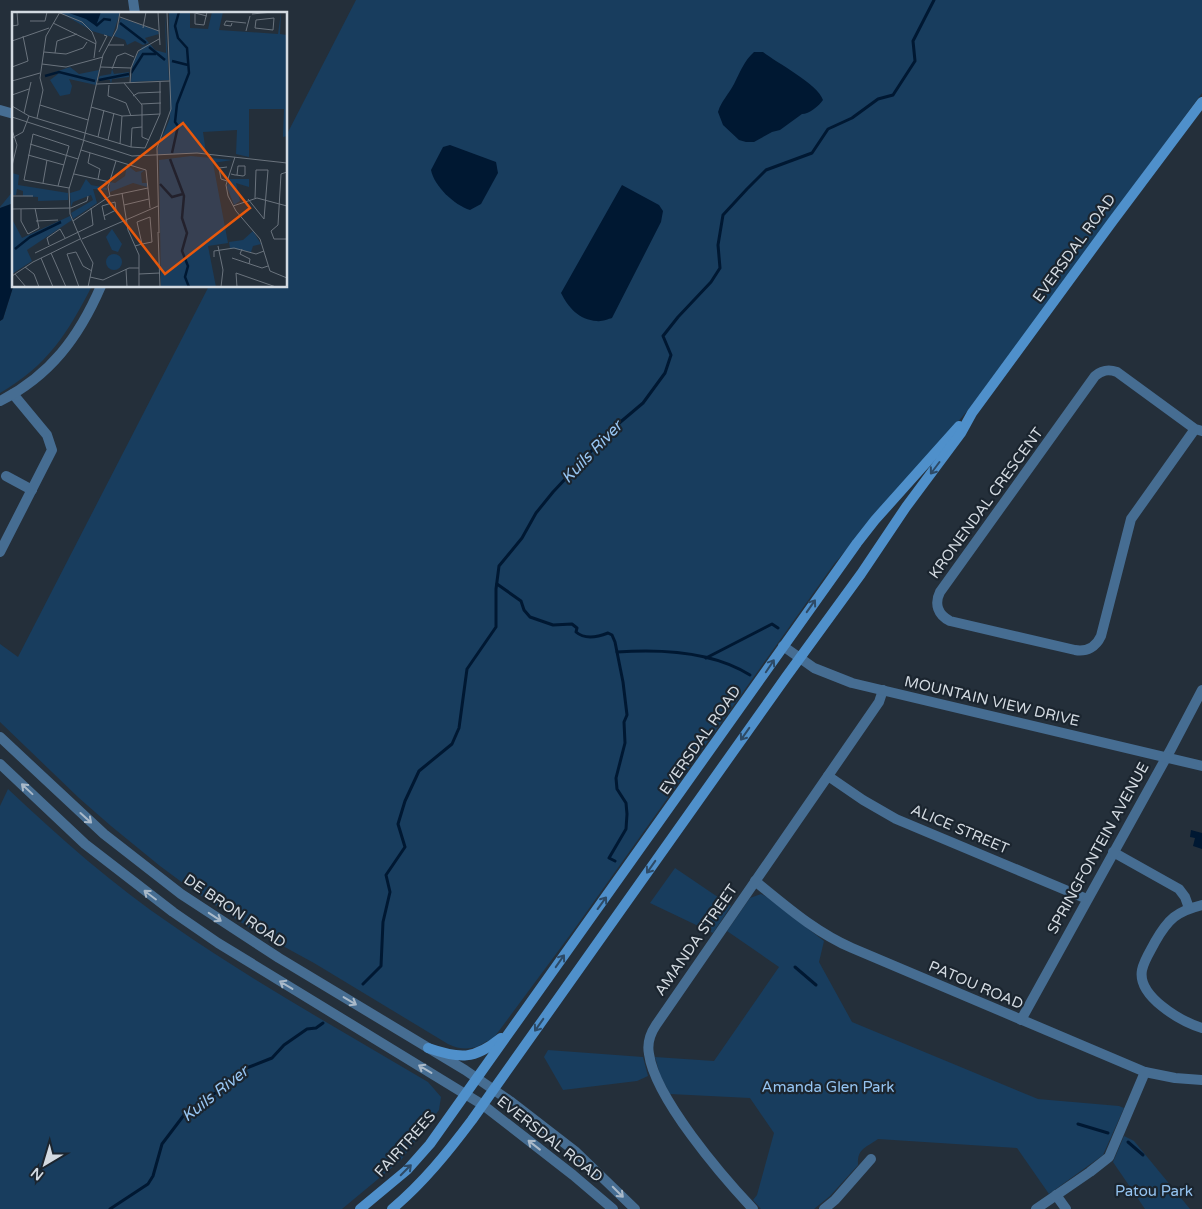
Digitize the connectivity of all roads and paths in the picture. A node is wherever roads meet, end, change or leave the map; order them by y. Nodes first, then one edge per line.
1 (1202, 102) edge
2 (100, 288) edge
3 (14, 394) junction
4 (0, 401) edge
5 (972, 413) junction
6 (1199, 430) edge
7 (6, 476) dead end
8 (32, 490) junction
9 (0, 552) edge
10 (783, 646) junction
11 (800, 658) junction
12 (883, 690) junction
13 (1202, 690) edge
14 (0, 737) edge
15 (1166, 757) junction
16 (0, 764) edge
17 (1202, 766) edge
18 (828, 776) junction
19 (1113, 852) junction
20 (755, 880) junction
21 (1087, 899) junction
22 (1202, 905) edge
23 (1189, 908) junction
24 (1021, 1020) junction
25 (1202, 1028) edge
26 (511, 1029) junction
27 (428, 1048) junction
28 (1145, 1072) junction
29 (477, 1078) junction
30 (1202, 1080) edge
31 (494, 1089) junction
32 (467, 1094) junction
33 (482, 1105) junction
34 (871, 1159) dead end
35 (1056, 1195) junction
36 (360, 1209) edge
37 (392, 1209) edge
38 (613, 1209) edge
39 (635, 1209) edge
40 (753, 1209) edge
41 (824, 1209) edge
42 (1036, 1209) edge
43 (1066, 1209) edge

1 - 5 main road, EVERSDAL ROAD
2 - 3 street
3 - 4 street
3 - 8 street
10 -> 5 main road, EVERSDAL ROAD
5 -> 11 main road, EVERSDAL ROAD
6 - 6 street, KRONENDAL CRESCENT
7 - 8 street
8 - 9 street
10 - 11 street, MOUNTAIN VIEW DRIVE
26 -> 10 main road, EVERSDAL ROAD
11 - 12 street, MOUNTAIN VIEW DRIVE
11 -> 31 main road, EVERSDAL ROAD
12 - 15 street, MOUNTAIN VIEW DRIVE
12 - 18 street, AMANDA STREET
13 - 15 street, SPRINGFONTEIN AVENUE
14 -> 27 street, DE BRON ROAD
15 - 17 street, MOUNTAIN VIEW DRIVE
15 - 19 street, SPRINGFONTEIN AVENUE
32 -> 16 street
18 - 20 street, AMANDA STREET
18 - 21 street, ALICE STREET
19 - 21 street, SPRINGFONTEIN AVENUE
19 - 23 street
20 - 24 street, PATOU ROAD
20 - 40 street, AMANDA STREET
21 - 24 street, SPRINGFONTEIN AVENUE
22 - 23 street
23 - 25 street
24 - 28 street, PATOU ROAD
26 - 27 main road
26 - 29 main road, EVERSDAL ROAD
27 - 29 street, DE BRON ROAD
28 - 30 street, PATOU ROAD
28 - 35 street
29 - 31 street, EVERSDAL ROAD
29 - 32 main road, FAIRTREES
31 - 33 main road
31 -> 39 street, EVERSDAL ROAD
32 - 33 street, EVERSDAL ROAD
36 -> 32 main road, FAIRTREES
33 - 37 main road
38 -> 33 street, EVERSDAL ROAD
34 - 41 street
35 - 42 street
35 - 43 street

